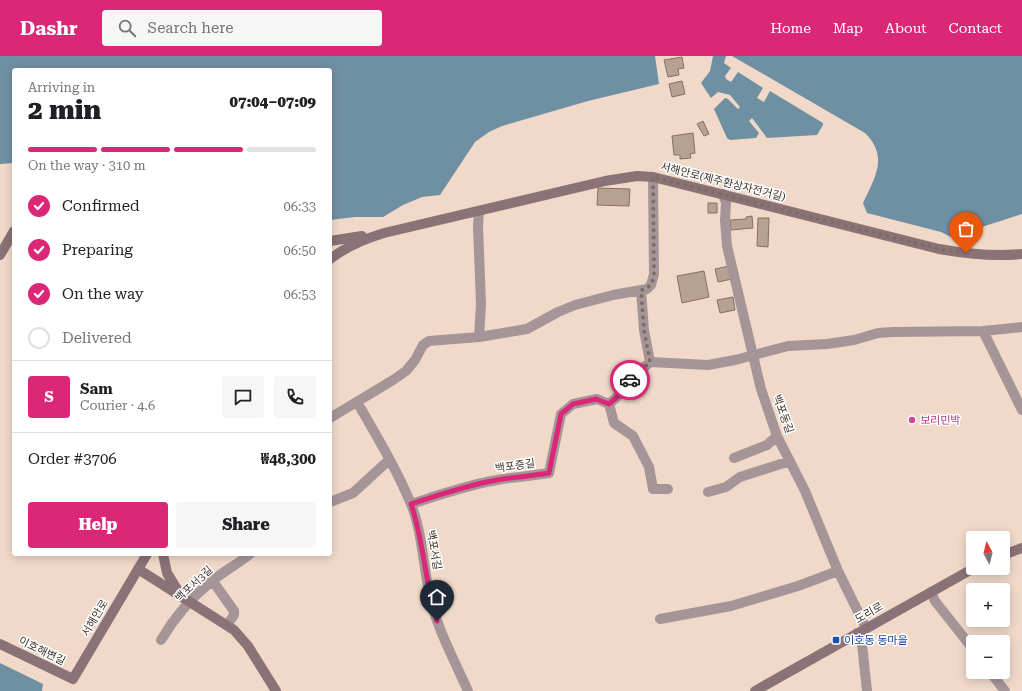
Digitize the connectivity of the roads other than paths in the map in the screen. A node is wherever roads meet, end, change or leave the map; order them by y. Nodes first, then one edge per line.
1 (653, 177) junction
2 (723, 194) junction
3 (479, 211) junction
4 (384, 232) junction
5 (12, 234) edge
6 (332, 241) edge
7 (1022, 254) edge
8 (0, 255) edge
9 (332, 258) edge
10 (641, 290) junction
11 (1022, 327) edge
12 (983, 330) junction
13 (479, 337) junction
14 (754, 355) junction
15 (650, 362) junction
16 (357, 402) junction
17 (609, 404) junction
18 (1022, 410) edge
19 (332, 417) edge
20 (777, 436) junction
21 (734, 458) dead end
22 (389, 460) junction
23 (790, 461) junction
24 (668, 488) dead end
25 (708, 492) dead end
26 (332, 501) edge
27 (411, 504) junction
28 (1022, 548) edge
29 (1010, 552) edge
30 (146, 556) edge
31 (163, 556) edge
32 (248, 556) edge
33 (138, 570) junction
34 (838, 571) junction
35 (966, 572) edge
36 (212, 580) junction
37 (931, 592) junction
38 (186, 600) junction
39 (660, 619) dead end
40 (227, 625) junction
41 (862, 630) junction
42 (161, 640) dead end
43 (966, 640) edge
44 (0, 644) edge
45 (73, 679) joint
46 (995, 679) edge
47 (276, 691) edge
48 (468, 691) edge
49 (755, 691) edge
50 (867, 691) edge
51 (1004, 691) edge

1 - 2 street, 서해안로(제주환상자전거길)
1 - 3 street, 서해안로(제주환상자전거길)
1 - 10 street
2 - 7 street, 서해안로(제주환상자전거길)
2 - 14 street, 백포동길
3 - 4 street, 서해안로(제주환상자전거길)
3 - 13 street
4 - 6 street
4 - 9 street, 서해안로(제주환상자전거길)
5 - 8 street
10 - 13 street
10 - 15 street
11 - 12 street
12 - 14 street
12 - 18 street
13 - 16 street
14 - 15 street
14 - 20 street, 백포동길
15 - 17 street
16 - 19 street
16 - 22 street, 백포서길
17 - 24 street
17 - 27 street, 백포중길
20 - 21 street
20 - 23 street, 백포동길
22 - 26 street
22 - 27 street, 백포서길
23 - 25 street
23 - 34 street, 백포동길
27 - 48 street, 백포서길
28 - 29 street
30 - 33 street
31 - 38 street
32 - 36 street, 백포서3길
33 - 38 street
33 - 45 street, 서해안로
34 - 39 street
34 - 41 street, 백포동길
35 - 37 street, 도리로
36 - 38 street, 백포서3길
36 - 40 street
37 - 41 street, 도리로
37 - 43 street
38 - 40 street
38 - 42 street, 백포서3길
40 - 47 street
41 - 49 street, 도리로
41 - 50 street, 백포동길
44 - 45 street, 이호해변길
46 - 51 street

